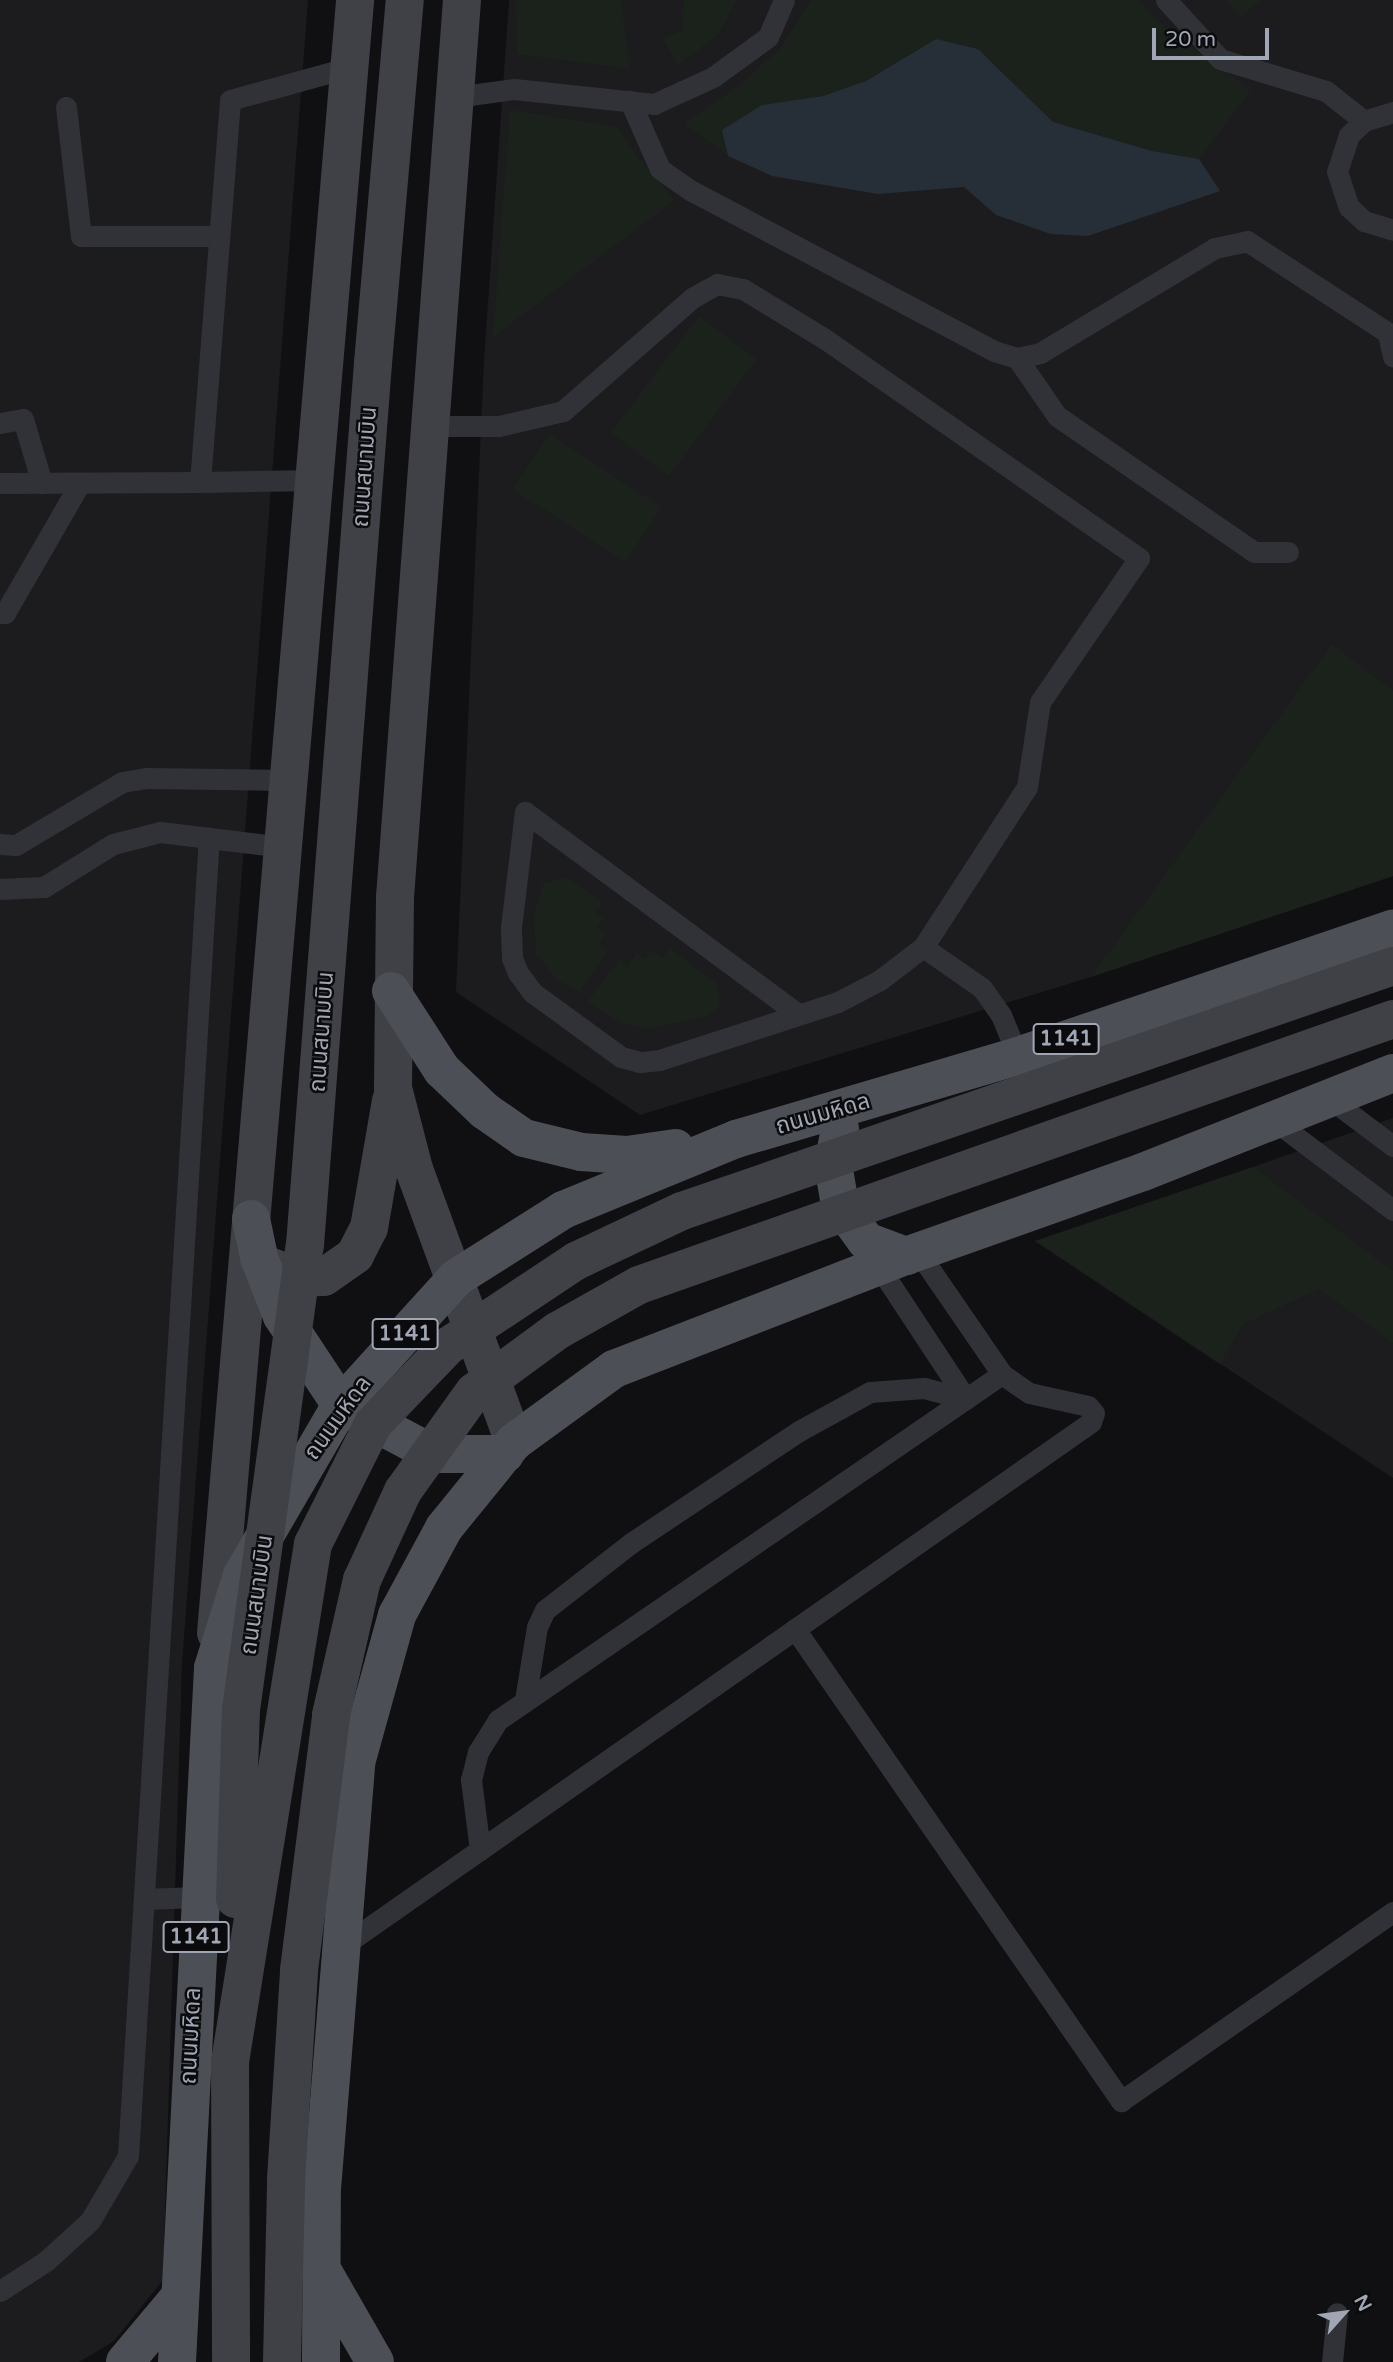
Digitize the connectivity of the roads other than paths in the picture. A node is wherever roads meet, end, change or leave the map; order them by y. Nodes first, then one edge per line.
1 (355, 0) edge
2 (405, 0) edge
3 (462, 0) edge
4 (784, 0) edge
5 (1166, 0) edge
6 (350, 67) junction
7 (455, 97) junction
8 (630, 101) junction
9 (66, 107) dead end
10 (1393, 112) edge
11 (1363, 121) junction
12 (1393, 230) edge
13 (219, 236) junction
14 (1393, 356) edge
15 (1017, 358) junction
16 (0, 423) edge
17 (431, 426) junction
18 (314, 480) junction
19 (200, 482) junction
20 (0, 483) edge
21 (41, 483) junction
22 (80, 483) junction
23 (1288, 552) dead end
24 (0, 612) edge
25 (290, 780) junction
26 (209, 837) junction
27 (0, 844) edge
28 (284, 847) junction
29 (0, 889) edge
30 (1393, 928) edge
31 (923, 947) junction
32 (1393, 966) edge
33 (390, 991) junction
34 (798, 1014) junction
35 (1393, 1019) edge
36 (1018, 1056) junction
37 (1393, 1073) edge
38 (393, 1088) junction
39 (1329, 1098) junction
40 (860, 1104) junction
41 (1275, 1121) junction
42 (736, 1139) junction
43 (1393, 1146) edge
44 (1393, 1210) edge
45 (251, 1219) junction
46 (259, 1258) junction
47 (901, 1258) junction
48 (456, 1278) junction
49 (1002, 1374) junction
50 (966, 1399) junction
51 (341, 1405) junction
52 (509, 1448) junction
53 (795, 1629) junction
54 (213, 1668) junction
55 (525, 1700) junction
56 (480, 1850) junction
57 (198, 1897) junction
58 (144, 1899) junction
59 (1393, 1912) edge
60 (341, 1947) junction
61 (230, 2062) junction
62 (320, 2267) junction
63 (0, 2291) edge
64 (177, 2300) junction
65 (1337, 2314) dead end
66 (125, 2362) edge
67 (177, 2362) edge
68 (231, 2362) edge
69 (282, 2362) edge
70 (321, 2362) edge
71 (374, 2362) edge
72 (1332, 2362) edge

1 - 6 main road, ถนนสนามบิน / 1141
2 - 61 main road, ถนนสนามบิน / 1141, bridge
3 - 7 main road, 1141
4 - 8 lane
5 - 11 lane
6 - 13 lane
6 - 18 main road, ถนนสนามบิน / 1141
7 - 8 lane
7 - 17 main road, 1141
8 - 15 lane
9 - 13 lane
10 - 11 lane
11 - 12 lane
13 - 19 lane
14 - 15 lane
15 - 23 lane
16 - 21 lane
17 - 31 lane
17 - 33 main road, 1141
18 - 19 lane
18 - 25 main road, ถนนสนามบิน / 1141
19 - 22 lane
20 - 21 lane
21 - 22 lane
22 - 24 lane
25 - 27 lane
25 - 28 main road, ถนนสนามบิน / 1141
26 - 28 lane
26 - 29 lane
26 - 58 lane
28 - 45 main road, ถนนสนามบิน / 1141
30 - 36 main road, ถนนมหิดล / 1141
31 - 34 lane
31 - 36 lane
32 - 61 main road, ถนนมหิดล / 1141, bridge
33 - 38 main road, 1141
33 - 42 main road
34 - 34 lane
35 - 69 main road, bridge
36 - 40 main road, ถนนมหิดล / 1141
37 - 39 main road
38 - 46 main road
38 - 48 main road, 1141
39 - 41 main road
39 - 43 lane
40 - 42 main road, ถนนมหิดล / 1141
40 - 47 main road
41 - 44 lane
41 - 47 main road
42 - 48 main road, ถนนมหิดล / 1141
45 - 46 main road
45 - 54 main road, ถนนสนามบิน / 1141
46 - 51 main road
47 - 49 lane
47 - 50 lane
47 - 52 main road
48 - 51 main road, ถนนมหิดล / 1141
48 - 52 main road, 1141
49 - 50 lane
49 - 53 lane
50 - 55 lane
50 - 55 lane
51 - 52 main road
51 - 54 main road, ถนนมหิดล / 1141
52 - 60 main road
53 - 56 lane
53 - 59 lane
54 - 57 main road, ถนนมหิดล / 1141
55 - 56 lane
56 - 60 lane
57 - 58 lane
57 - 64 main road, ถนนมหิดล / 1141
58 - 63 lane
60 - 62 main road
61 - 68 main road, ถนนมหิดล / 1141
62 - 70 main road
62 - 71 main road
64 - 66 main road
64 - 67 main road, ถนนมหิดล / 1141
65 - 72 lane

